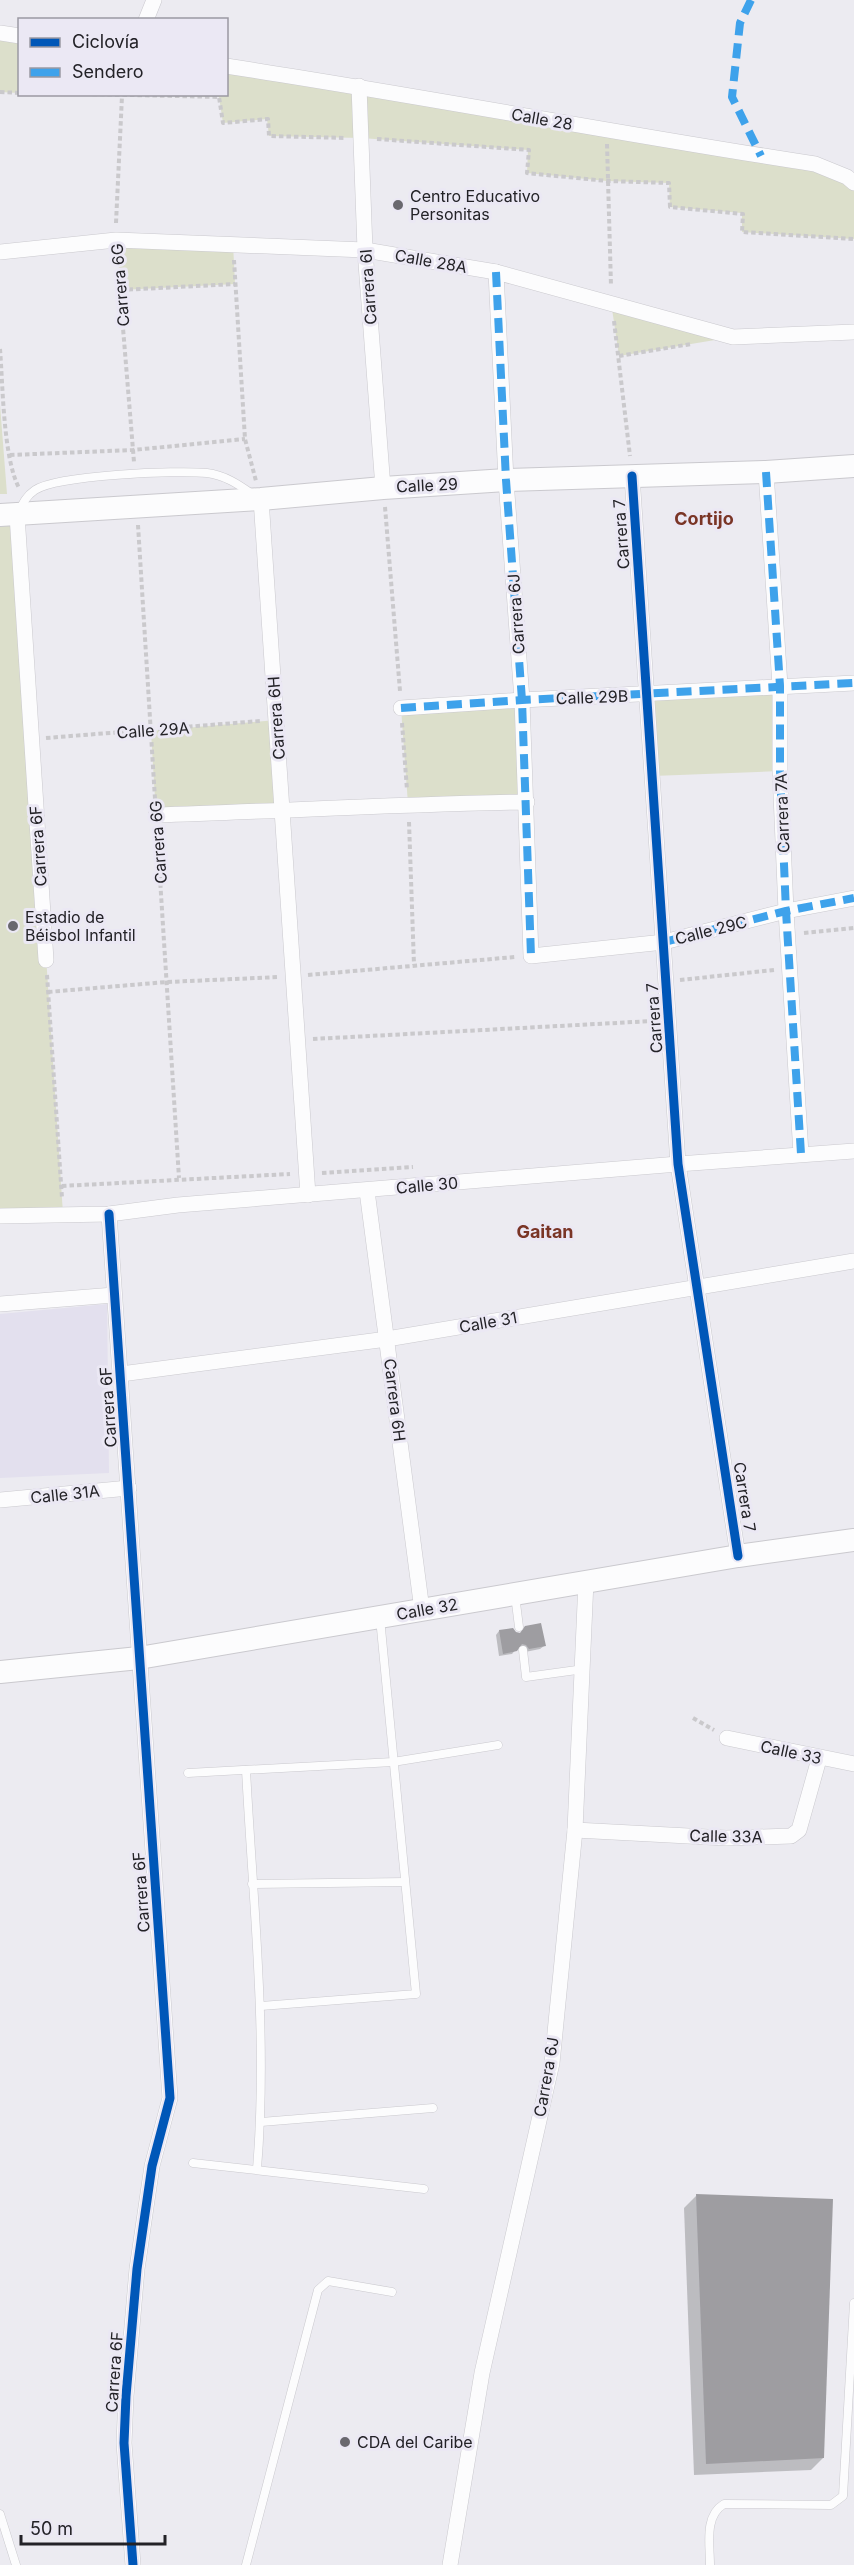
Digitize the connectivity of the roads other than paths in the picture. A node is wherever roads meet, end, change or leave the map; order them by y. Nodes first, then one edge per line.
1 (154, 0) edge
2 (147, 18) edge
3 (0, 33) edge
4 (18, 36) edge
5 (228, 66) edge
6 (358, 86) junction
7 (854, 183) edge
8 (365, 250) junction
9 (0, 252) edge
10 (496, 272) junction
11 (854, 332) edge
12 (854, 466) edge
13 (766, 472) junction
14 (632, 476) junction
15 (506, 480) junction
16 (383, 488) junction
17 (261, 499) junction
18 (14, 510) edge
19 (854, 683) edge
20 (780, 686) junction
21 (647, 694) junction
22 (522, 700) junction
23 (401, 708) dead end
24 (527, 802) junction
25 (282, 811) junction
26 (156, 815) road end
27 (854, 898) edge
28 (786, 911) junction
29 (664, 947) junction
30 (531, 956) joint
31 (46, 960) road end
32 (854, 1151) edge
33 (801, 1154) junction
34 (678, 1164) junction
35 (367, 1191) junction
36 (308, 1195) junction
37 (109, 1214) junction
38 (0, 1216) edge
39 (854, 1261) edge
40 (697, 1286) junction
41 (114, 1295) junction
42 (0, 1304) edge
43 (387, 1339) junction
44 (121, 1374) junction
45 (129, 1488) junction
46 (0, 1500) edge
47 (854, 1540) edge
48 (738, 1556) junction
49 (586, 1581) junction
50 (515, 1593) junction
51 (422, 1610) junction
52 (380, 1618) junction
53 (519, 1627) dead end
54 (523, 1650) dead end
55 (140, 1658) junction
56 (584, 1669) junction
57 (0, 1672) edge
58 (727, 1738) road end
59 (498, 1745) dead end
60 (819, 1759) junction
61 (393, 1762) junction
62 (854, 1764) edge
63 (246, 1770) junction
64 (188, 1773) dead end
65 (576, 1830) junction
66 (405, 1882) junction
67 (252, 1884) junction
68 (261, 2006) junction
69 (433, 2108) dead end
70 (261, 2122) junction
71 (193, 2163) dead end
72 (257, 2169) junction
73 (424, 2189) dead end
74 (392, 2292) dead end
75 (854, 2303) edge
76 (853, 2338) edge
77 (0, 2514) edge
78 (16, 2565) edge
79 (133, 2565) edge
80 (246, 2565) edge
81 (450, 2565) edge
82 (710, 2565) edge

1 - 2 street
3 - 4 street
5 - 6 street, Calle 28
6 - 7 street, Calle 28
6 - 8 street, Carrera 6I
8 - 9 street, Calle 28A
8 - 10 street, Calle 28A
8 - 16 street, Carrera 6I
10 - 11 street, Calle 28A
10 - 15 street, Carrera 6J
12 - 13 main road, Calle 29
13 - 14 main road, Calle 29
13 - 20 street, Carrera 7A
14 - 15 main road, Calle 29
14 - 21 street, Carrera 7
15 - 16 main road, Calle 29
15 - 22 street, Carrera 6J
16 - 17 main road, Calle 29
17 - 18 main road, Calle 29
17 - 18 lane
17 - 25 street, Carrera 6H
18 - 31 street, Carrera 6F
19 - 20 street, Calle 29B
20 - 21 street, Calle 29B
20 - 28 street, Carrera 7A
21 - 22 street, Calle 29B
21 - 29 street, Carrera 7
22 - 23 street, Calle 29B
22 - 24 street, Carrera 6J
24 - 25 street
24 - 30 street, Carrera 6J
25 - 26 street
25 - 36 street, Carrera 6H
27 - 28 street, Calle 29C
28 - 29 street, Calle 29C
28 - 33 street, Carrera 7A
29 - 30 street, Calle 29C
29 - 34 street, Carrera 7
32 - 33 street, Calle 30
33 - 34 street, Calle 30
34 - 35 street, Calle 30
34 - 40 street, Carrera 7
35 - 36 street, Calle 30
35 - 43 street, Carrera 6H
36 - 37 street, Calle 30
37 - 38 street, Calle 30
37 - 41 street, Carrera 6F
39 - 40 street, Calle 31
40 - 43 street, Calle 31
40 - 48 street, Carrera 7
41 - 42 street
41 - 44 street, Carrera 6F
43 - 44 street, Calle 31
43 - 51 street, Carrera 6H
44 - 45 street, Carrera 6F
45 - 46 street, Calle 31A
45 - 55 street, Carrera 6F
47 - 48 main road, Calle 32
48 - 49 main road, Calle 32
49 - 50 main road, Calle 32
49 - 56 street, Carrera 6J
50 - 51 main road, Calle 32
50 - 53 lane
51 - 52 main road, Calle 32
52 - 55 main road, Calle 32
52 - 61 lane
54 - 56 lane
55 - 57 main road, Calle 32
55 - 79 street, Carrera 6F
56 - 65 street, Carrera 6J
58 - 60 street, Calle 33
59 - 61 lane
60 - 62 street, Calle 33
60 - 65 street, Calle 33A
61 - 63 lane
61 - 66 lane
63 - 64 lane
63 - 67 lane
65 - 81 street, Carrera 6J
66 - 67 lane
66 - 68 lane
67 - 68 lane
68 - 70 lane
69 - 70 lane
70 - 72 lane
71 - 72 lane
72 - 73 lane
74 - 80 lane
75 - 76 lane
76 - 82 lane
77 - 78 lane

